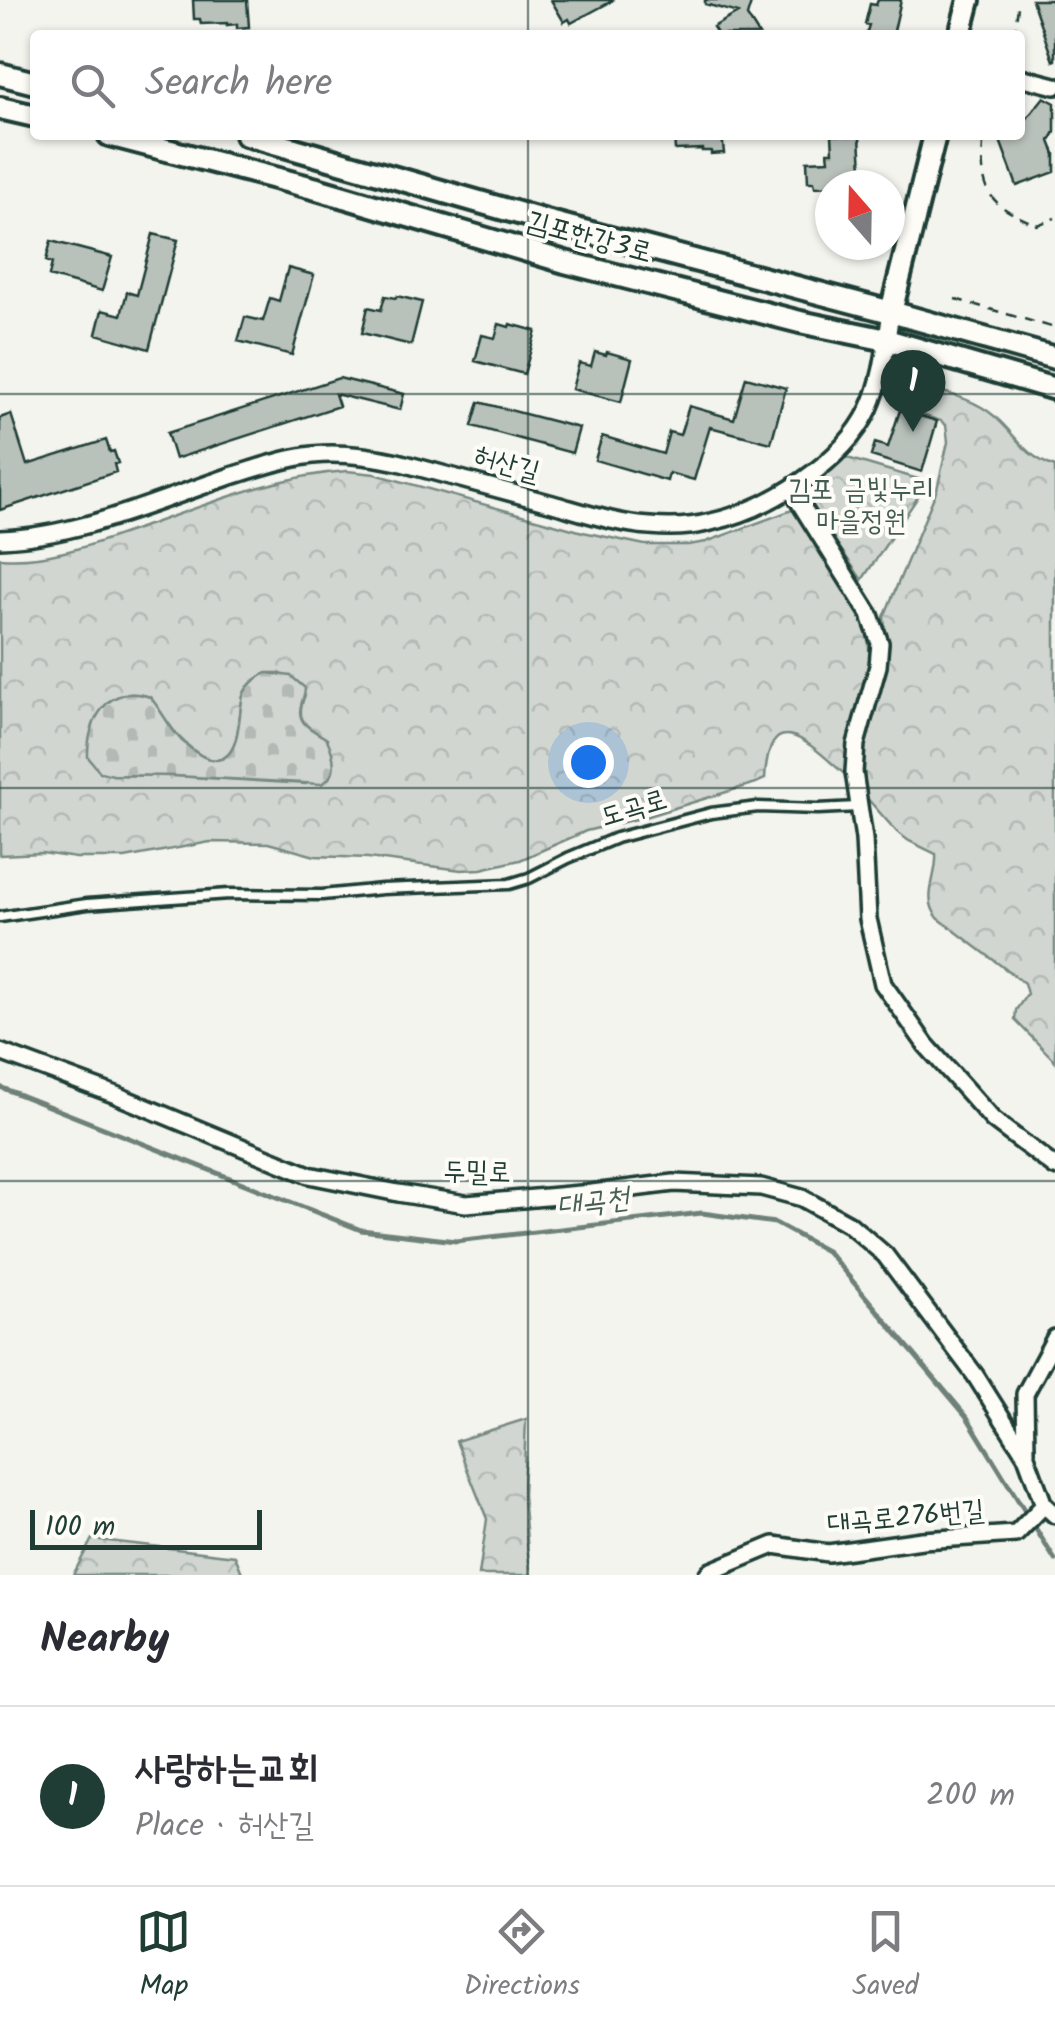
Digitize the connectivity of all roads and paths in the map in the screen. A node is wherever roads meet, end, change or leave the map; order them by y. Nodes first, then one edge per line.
1 (969, 0) edge
2 (1018, 8) dead end
3 (961, 30) edge
4 (1015, 30) edge
5 (0, 74) edge
6 (1025, 78) edge
7 (30, 82) edge
8 (1055, 86) edge
9 (0, 108) edge
10 (30, 115) edge
11 (1055, 132) edge
12 (128, 140) edge
13 (263, 140) edge
14 (934, 140) edge
15 (982, 144) dead end
16 (1055, 154) edge
17 (1055, 218) edge
18 (955, 299) dead end
19 (892, 312) junction
20 (1055, 328) edge
21 (887, 340) junction
22 (1055, 358) edge
23 (1055, 388) edge
24 (791, 488) junction
25 (0, 540) edge
26 (858, 807) junction
27 (0, 917) edge
28 (0, 1052) edge
29 (1055, 1167) edge
30 (1055, 1338) edge
31 (1026, 1456) junction
32 (1046, 1511) edge
33 (707, 1575) edge

1 - 3 street
2 - 4 path
5 - 7 street
6 - 8 street
9 - 10 street
11 - 16 path
12 - 21 street, 김포한강3로
13 - 19 street, 김포한강3로
14 - 19 street
15 - 17 path
18 - 20 path
19 - 21 street, 허산길
19 - 22 street, 김포한강3로
21 - 23 street, 김포한강3로
21 - 24 street, 허산길
24 - 25 street, 허산길
24 - 26 street
26 - 27 lane, 도곡로
26 - 29 street
28 - 31 street, 두밀로
30 - 31 street
31 - 32 street, 두밀로
32 - 33 street, 대곡로276번길

